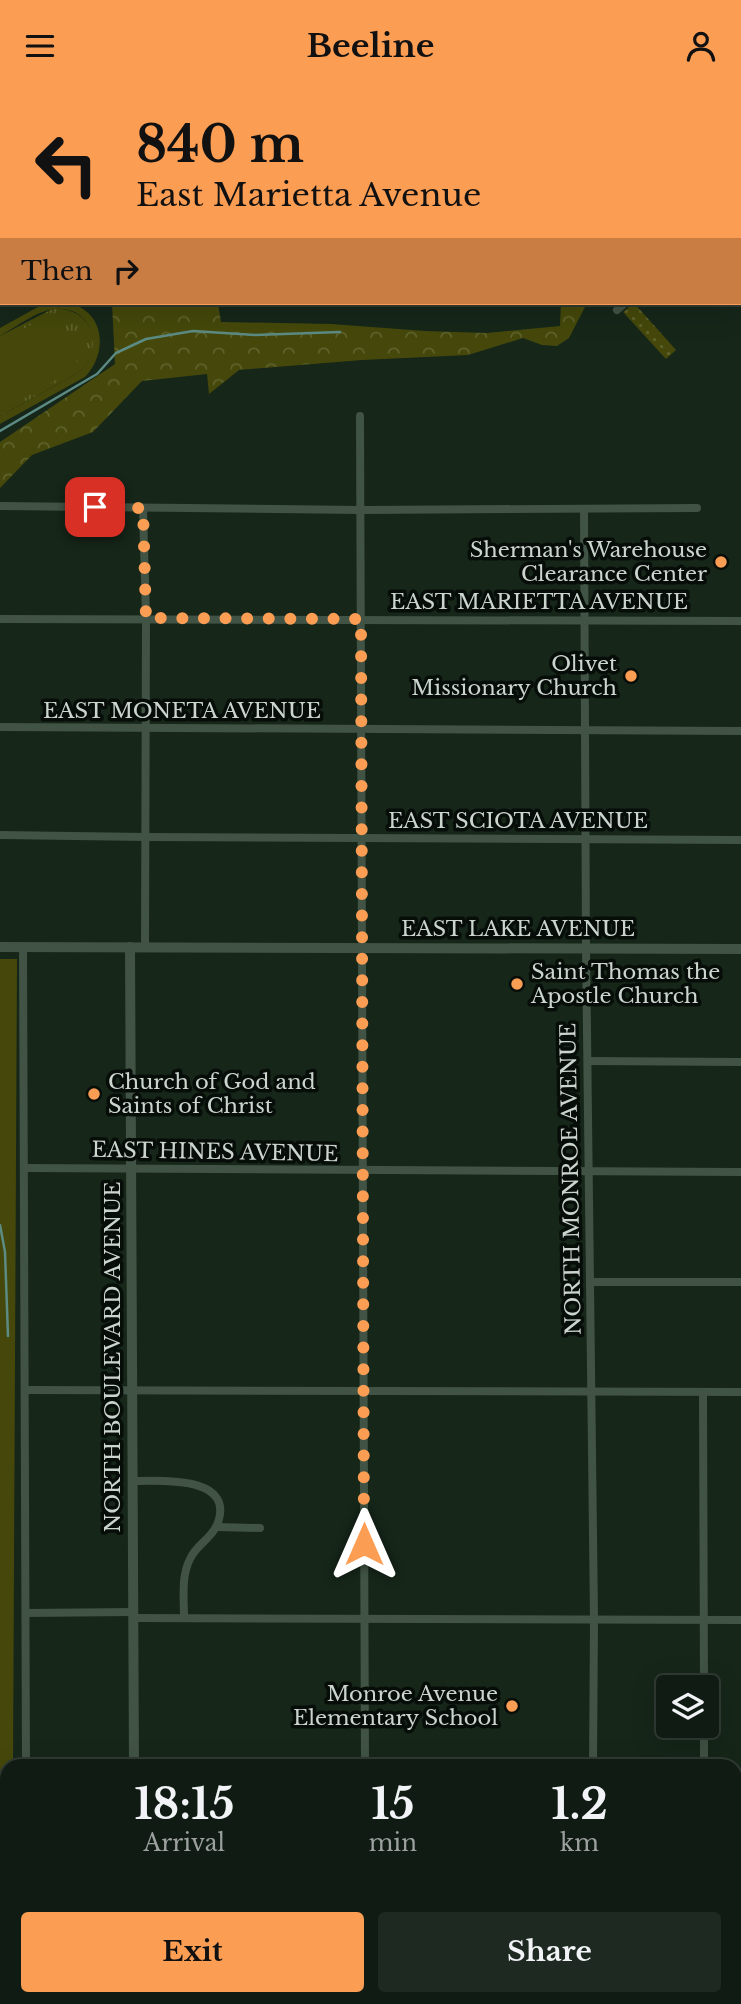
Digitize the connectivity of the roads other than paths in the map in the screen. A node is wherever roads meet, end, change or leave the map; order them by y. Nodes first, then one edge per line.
1 (623, 305) edge
2 (617, 310) dead end
3 (360, 416) dead end
4 (0, 506) edge
5 (143, 508) junction
6 (697, 508) dead end
7 (584, 509) junction
8 (361, 510) junction
9 (146, 618) junction
10 (0, 619) edge
11 (361, 619) junction
12 (585, 620) junction
13 (741, 621) edge
14 (0, 727) edge
15 (145, 729) junction
16 (361, 729) junction
17 (585, 730) junction
18 (741, 731) edge
19 (0, 835) edge
20 (146, 837) junction
21 (362, 838) junction
22 (586, 839) junction
23 (741, 840) edge
24 (0, 947) edge
25 (23, 947) junction
26 (130, 947) junction
27 (145, 948) junction
28 (363, 948) junction
29 (586, 948) junction
30 (741, 949) edge
31 (588, 1061) junction
32 (741, 1062) edge
33 (24, 1168) junction
34 (131, 1170) junction
35 (363, 1171) junction
36 (589, 1172) junction
37 (741, 1173) edge
38 (590, 1282) junction
39 (741, 1282) edge
40 (133, 1389) junction
41 (25, 1390) junction
42 (364, 1392) junction
43 (591, 1392) junction
44 (741, 1392) edge
45 (703, 1393) junction
46 (133, 1481) junction
47 (216, 1527) junction
48 (260, 1528) dead end
49 (26, 1613) junction
50 (133, 1615) junction
51 (184, 1618) junction
52 (594, 1619) junction
53 (364, 1620) junction
54 (705, 1620) junction
55 (741, 1620) edge
56 (704, 1675) edge
57 (704, 1738) edge
58 (26, 1759) edge
59 (134, 1759) edge
60 (365, 1759) edge
61 (593, 1759) edge
62 (704, 1759) edge

1 - 2 street
3 - 8 street
4 - 5 street
5 - 8 street
5 - 9 street
6 - 7 street
7 - 8 street
7 - 12 street, NORTH MONROE AVENUE
8 - 11 street
9 - 10 street, EAST MARIETTA AVENUE
9 - 11 street, EAST MARIETTA AVENUE
9 - 15 street
11 - 12 street, EAST MARIETTA AVENUE
11 - 16 street
12 - 13 street, EAST MARIETTA AVENUE
12 - 17 street, NORTH MONROE AVENUE
14 - 15 street, EAST MONETA AVENUE
15 - 16 street, EAST MONETA AVENUE
15 - 20 street
16 - 17 street, EAST MONETA AVENUE
16 - 21 street
17 - 18 street, EAST MONETA AVENUE
17 - 22 street, NORTH MONROE AVENUE
19 - 20 street, EAST SCIOTA AVENUE
20 - 21 street, EAST SCIOTA AVENUE
20 - 27 street
21 - 22 street, EAST SCIOTA AVENUE
21 - 28 street
22 - 23 street, EAST SCIOTA AVENUE
22 - 29 street, NORTH MONROE AVENUE
24 - 25 street, EAST LAKE AVENUE
25 - 26 street, EAST LAKE AVENUE
25 - 33 street
26 - 27 street, EAST LAKE AVENUE
26 - 34 street, NORTH BOULEVARD AVENUE
27 - 28 street, EAST LAKE AVENUE
28 - 29 street, EAST LAKE AVENUE
28 - 35 street
29 - 30 street, EAST LAKE AVENUE
29 - 31 street, NORTH MONROE AVENUE
31 - 32 street
31 - 36 street, NORTH MONROE AVENUE
33 - 34 street, EAST HINES AVENUE
33 - 41 street
34 - 35 street, EAST HINES AVENUE
34 - 40 street, NORTH BOULEVARD AVENUE
35 - 36 street, EAST HINES AVENUE
35 - 42 street
36 - 37 street, EAST HINES AVENUE
36 - 38 street, NORTH MONROE AVENUE
38 - 39 street
38 - 43 street, NORTH MONROE AVENUE
40 - 41 street
40 - 42 street
40 - 46 street, NORTH BOULEVARD AVENUE
41 - 49 street
42 - 43 street
42 - 53 street
43 - 45 street
43 - 52 street, NORTH MONROE AVENUE
44 - 45 street
45 - 54 street
46 - 47 street
46 - 50 street, NORTH BOULEVARD AVENUE
47 - 48 street
47 - 51 street
49 - 50 street
49 - 58 street
50 - 51 street
50 - 59 street, NORTH BOULEVARD AVENUE
51 - 53 street
52 - 53 street
52 - 54 street
52 - 61 street, NORTH MONROE AVENUE
53 - 60 street
54 - 55 street
54 - 56 street
57 - 62 street

